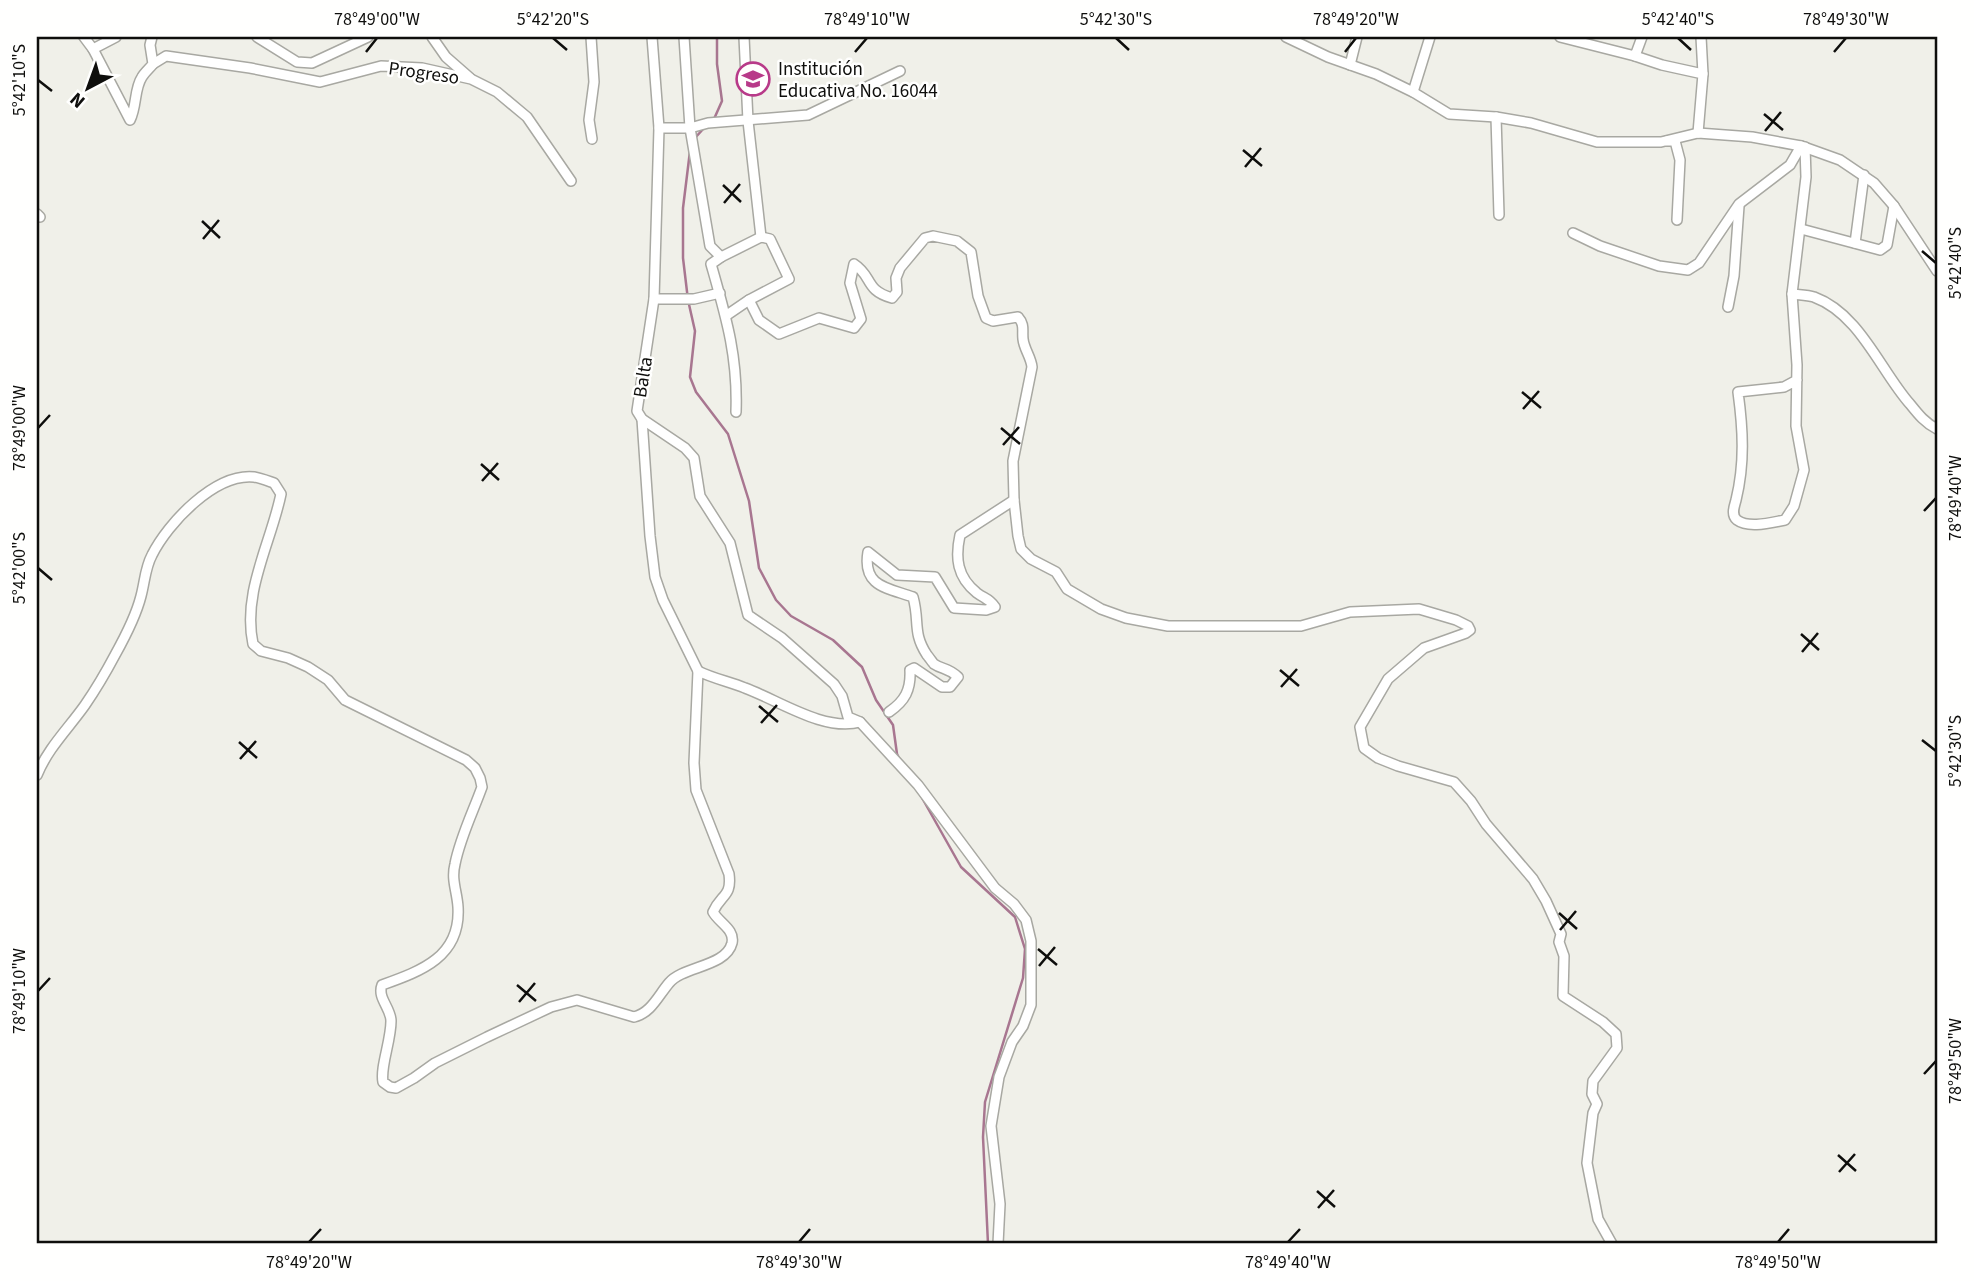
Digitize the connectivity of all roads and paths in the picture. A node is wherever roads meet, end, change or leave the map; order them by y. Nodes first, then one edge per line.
1 (84, 37) edge
2 (116, 37) edge
3 (152, 37) edge
4 (257, 37) edge
5 (368, 37) edge
6 (432, 37) edge
7 (591, 37) edge
8 (652, 37) edge
9 (684, 37) edge
10 (744, 37) edge
11 (1286, 37) edge
12 (1357, 37) edge
13 (1430, 37) edge
14 (1560, 37) edge
15 (1642, 37) edge
16 (1701, 37) edge
17 (93, 49) junction
18 (1635, 56) junction
19 (153, 64) junction
20 (1350, 65) junction
21 (900, 71) dead end
22 (1703, 74) junction
23 (471, 79) junction
24 (1413, 92) junction
25 (1496, 117) junction
26 (748, 121) junction
27 (659, 128) junction
28 (690, 128) junction
29 (1698, 133) junction
30 (592, 139) dead end
31 (1661, 142) junction
32 (1803, 146) junction
33 (1864, 175) junction
34 (571, 181) dead end
35 (1740, 204) junction
36 (1894, 206) junction
37 (1499, 215) dead end
38 (1677, 220) dead end
39 (1801, 229) junction
40 (1573, 233) dead end
41 (761, 237) junction
42 (1855, 243) junction
43 (720, 257) junction
44 (1937, 271) edge
45 (720, 293) junction
46 (1793, 294) junction
47 (654, 299) junction
48 (749, 300) junction
49 (1728, 307) dead end
50 (727, 315) junction
51 (1797, 380) junction
52 (736, 412) dead end
53 (642, 419) junction
54 (1937, 429) edge
55 (1014, 500) junction
56 (698, 671) junction
57 (889, 712) dead end
58 (860, 722) junction
59 (37, 775) edge
60 (998, 1244) edge
61 (1612, 1244) edge

1 - 17 street
2 - 17 street
3 - 19 street
4 - 5 street
6 - 23 street
7 - 30 street
8 - 27 street, Balta
9 - 28 street
10 - 26 street
11 - 20 street
12 - 20 street
13 - 24 street
14 - 18 street
15 - 18 street
16 - 22 street
17 - 19 street
18 - 22 street
19 - 23 street, Progreso
20 - 24 street
21 - 26 street
22 - 29 street
23 - 34 street, Progreso
24 - 25 street
25 - 31 street
25 - 37 street
26 - 28 street
26 - 41 street
27 - 28 street
27 - 47 street, Balta
28 - 43 street
29 - 31 street
29 - 32 street
31 - 38 street
32 - 33 street
32 - 35 street
32 - 39 street
33 - 36 street
33 - 42 street
35 - 40 street
35 - 49 street
36 - 42 street
36 - 44 street
39 - 42 street
39 - 46 street
41 - 43 street
41 - 48 street
43 - 45 street
45 - 47 street
45 - 50 street
46 - 51 street
46 - 54 street
47 - 53 street, Balta
48 - 50 street
48 - 55 street
50 - 52 street
51 - 51 street
53 - 56 street
53 - 58 street, Balta
55 - 57 street
55 - 61 street
56 - 58 street
56 - 59 street
58 - 60 street

